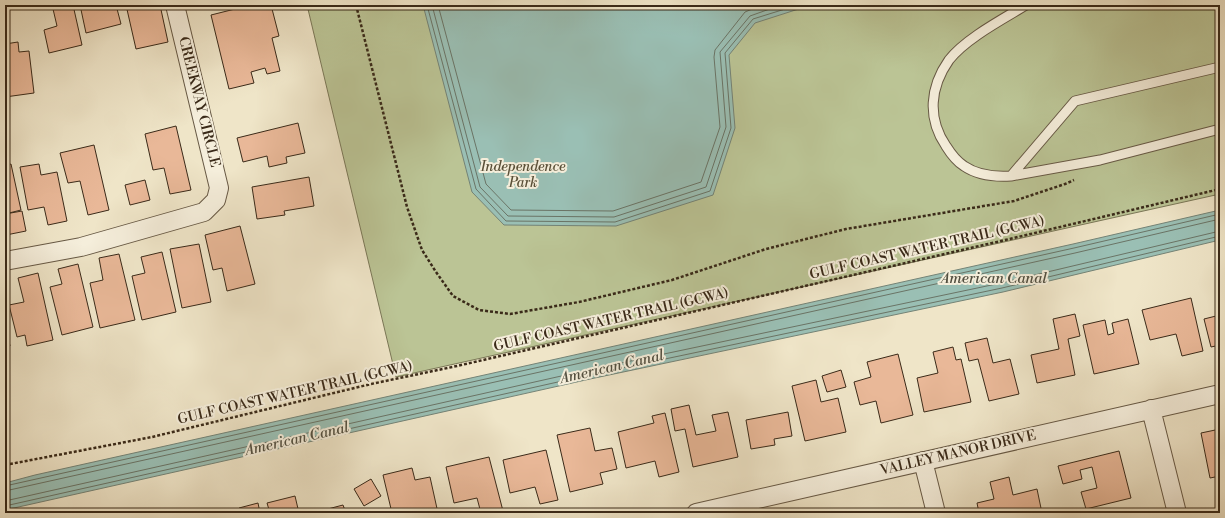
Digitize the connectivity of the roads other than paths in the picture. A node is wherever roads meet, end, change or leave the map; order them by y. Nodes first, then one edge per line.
1 (175, 5) edge
2 (1026, 5) edge
3 (1220, 67) edge
4 (1220, 129) edge
5 (1011, 176) junction
6 (5, 261) edge
7 (1220, 394) edge
8 (1151, 409) junction
9 (923, 461) junction
10 (696, 513) edge
11 (936, 513) edge
12 (1177, 513) edge

1 - 6 street, CREEKWAY CIRCLE
2 - 5 lane
3 - 5 lane
4 - 5 lane
7 - 8 street, VALLEY MANOR DRIVE
8 - 9 street, VALLEY MANOR DRIVE
8 - 12 street
9 - 10 street, VALLEY MANOR DRIVE
9 - 11 street

